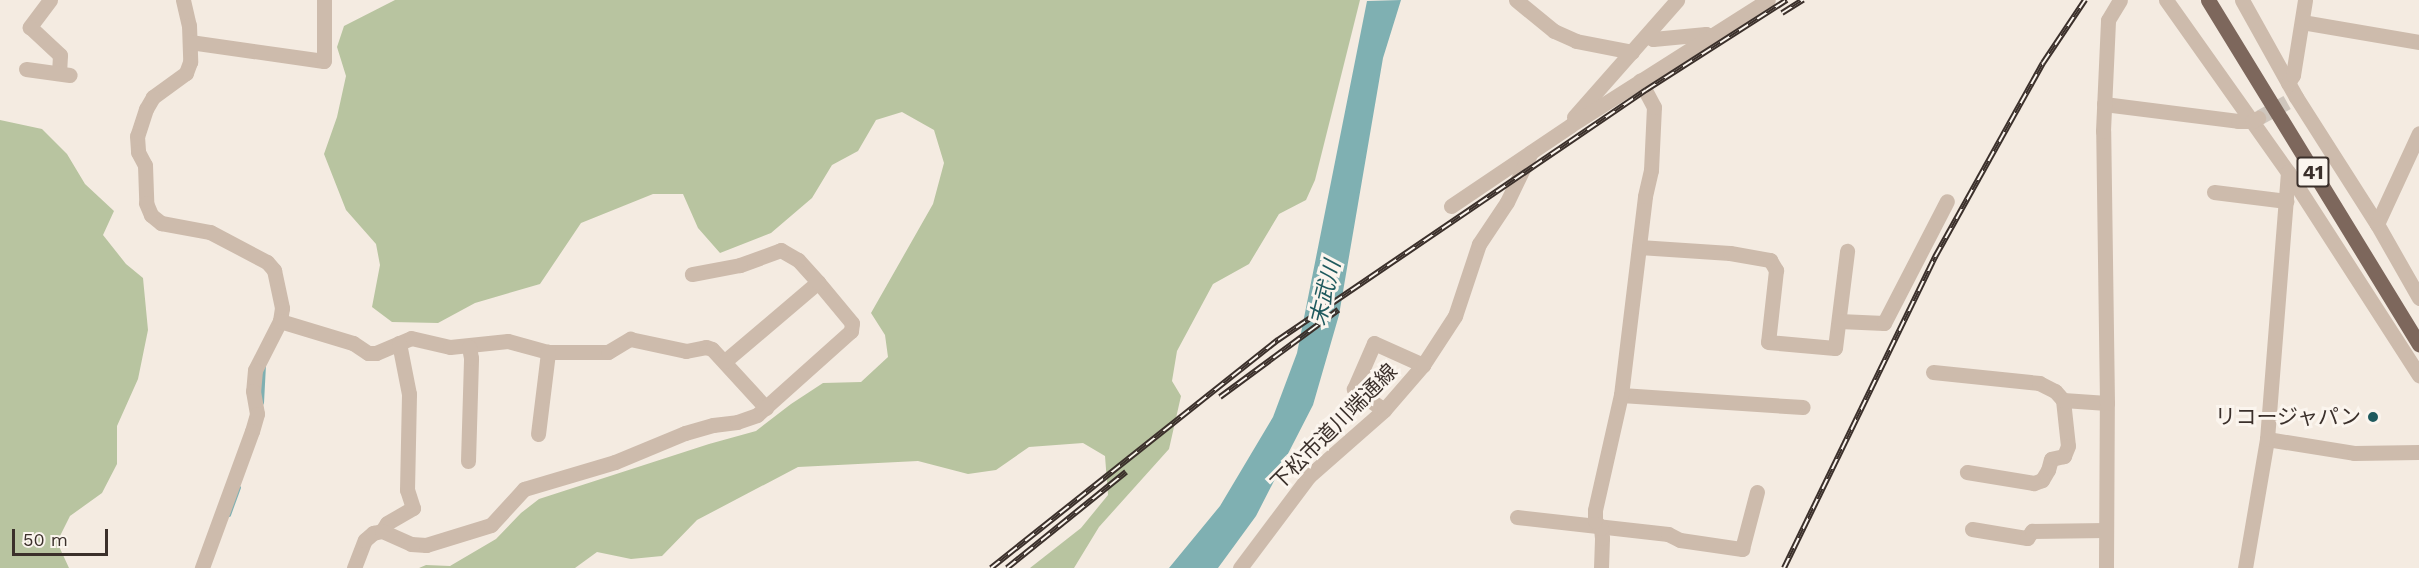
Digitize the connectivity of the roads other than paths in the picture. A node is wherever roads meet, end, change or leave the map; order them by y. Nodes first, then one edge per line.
1 (50, 0) edge
2 (183, 0) edge
3 (324, 0) edge
4 (1516, 0) edge
5 (1677, 0) edge
6 (1768, 0) edge
7 (2120, 0) edge
8 (2166, 0) edge
9 (2208, 0) edge
10 (2242, 0) edge
11 (2305, 0) edge
12 (2302, 22) junction
13 (1647, 35) junction
14 (1709, 36) junction
15 (190, 42) junction
16 (2419, 42) edge
17 (1632, 52) junction
18 (26, 69) dead end
19 (1640, 81) junction
20 (2290, 94) junction
21 (2104, 104) junction
22 (2256, 119) junction
23 (1571, 125) junction
24 (2419, 133) edge
25 (1531, 152) junction
26 (2288, 172) junction
27 (2214, 192) dead end
28 (1947, 201) dead end
29 (2286, 201) junction
30 (1451, 206) dead end
31 (2377, 224) junction
32 (1639, 247) junction
33 (1847, 251) dead end
34 (692, 274) dead end
35 (818, 282) junction
36 (2419, 298) edge
37 (280, 321) junction
38 (1839, 321) junction
39 (399, 343) junction
40 (2419, 344) edge
41 (469, 347) junction
42 (548, 352) junction
43 (725, 361) junction
44 (1423, 365) junction
45 (1933, 372) dead end
46 (2419, 375) edge
47 (1621, 395) junction
48 (2063, 400) junction
49 (2107, 403) junction
50 (1803, 407) dead end
51 (766, 408) junction
52 (1384, 410) junction
53 (538, 434) dead end
54 (2267, 439) junction
55 (2419, 452) edge
56 (468, 461) dead end
57 (1967, 472) dead end
58 (1757, 492) dead end
59 (1517, 517) dead end
60 (1601, 528) junction
61 (1971, 529) dead end
62 (2106, 530) junction
63 (382, 531) junction
64 (1245, 567) edge
65 (202, 568) edge
66 (354, 568) edge
67 (1601, 568) edge
68 (2106, 568) edge
69 (2245, 568) edge

1 - 18 street
2 - 15 street
3 - 15 street
4 - 17 street
5 - 13 street
6 - 14 street
7 - 21 street
8 - 22 street
9 - 40 main road, 41
10 - 20 street
11 - 12 street
12 - 16 street
12 - 20 street
13 - 14 street
13 - 17 street
14 - 19 street
15 - 37 street
17 - 23 street
19 - 23 street
19 - 32 street
20 - 31 street
21 - 22 street
21 - 49 street
22 - 26 street
23 - 25 street
24 - 31 street
25 - 30 street
25 - 44 street, 下松市道川端通線
26 - 29 street
26 - 46 street
27 - 29 street
28 - 38 street
29 - 54 street
31 - 36 street
32 - 38 street
32 - 47 street
33 - 38 street
34 - 35 street
35 - 43 street
35 - 51 street
37 - 39 street
37 - 65 street
39 - 41 street
39 - 63 street
41 - 42 street
41 - 56 street
42 - 43 street
42 - 53 street
43 - 51 street
44 - 52 street, 下松市道川端通線
44 - 52 street
45 - 48 street
47 - 50 street
47 - 60 street
48 - 49 street
48 - 57 street
49 - 62 street
51 - 63 street
52 - 64 street, 下松市道川端通線
54 - 55 street
54 - 69 street
58 - 60 street
59 - 60 street
60 - 67 street
61 - 62 street
62 - 68 street
63 - 66 street

